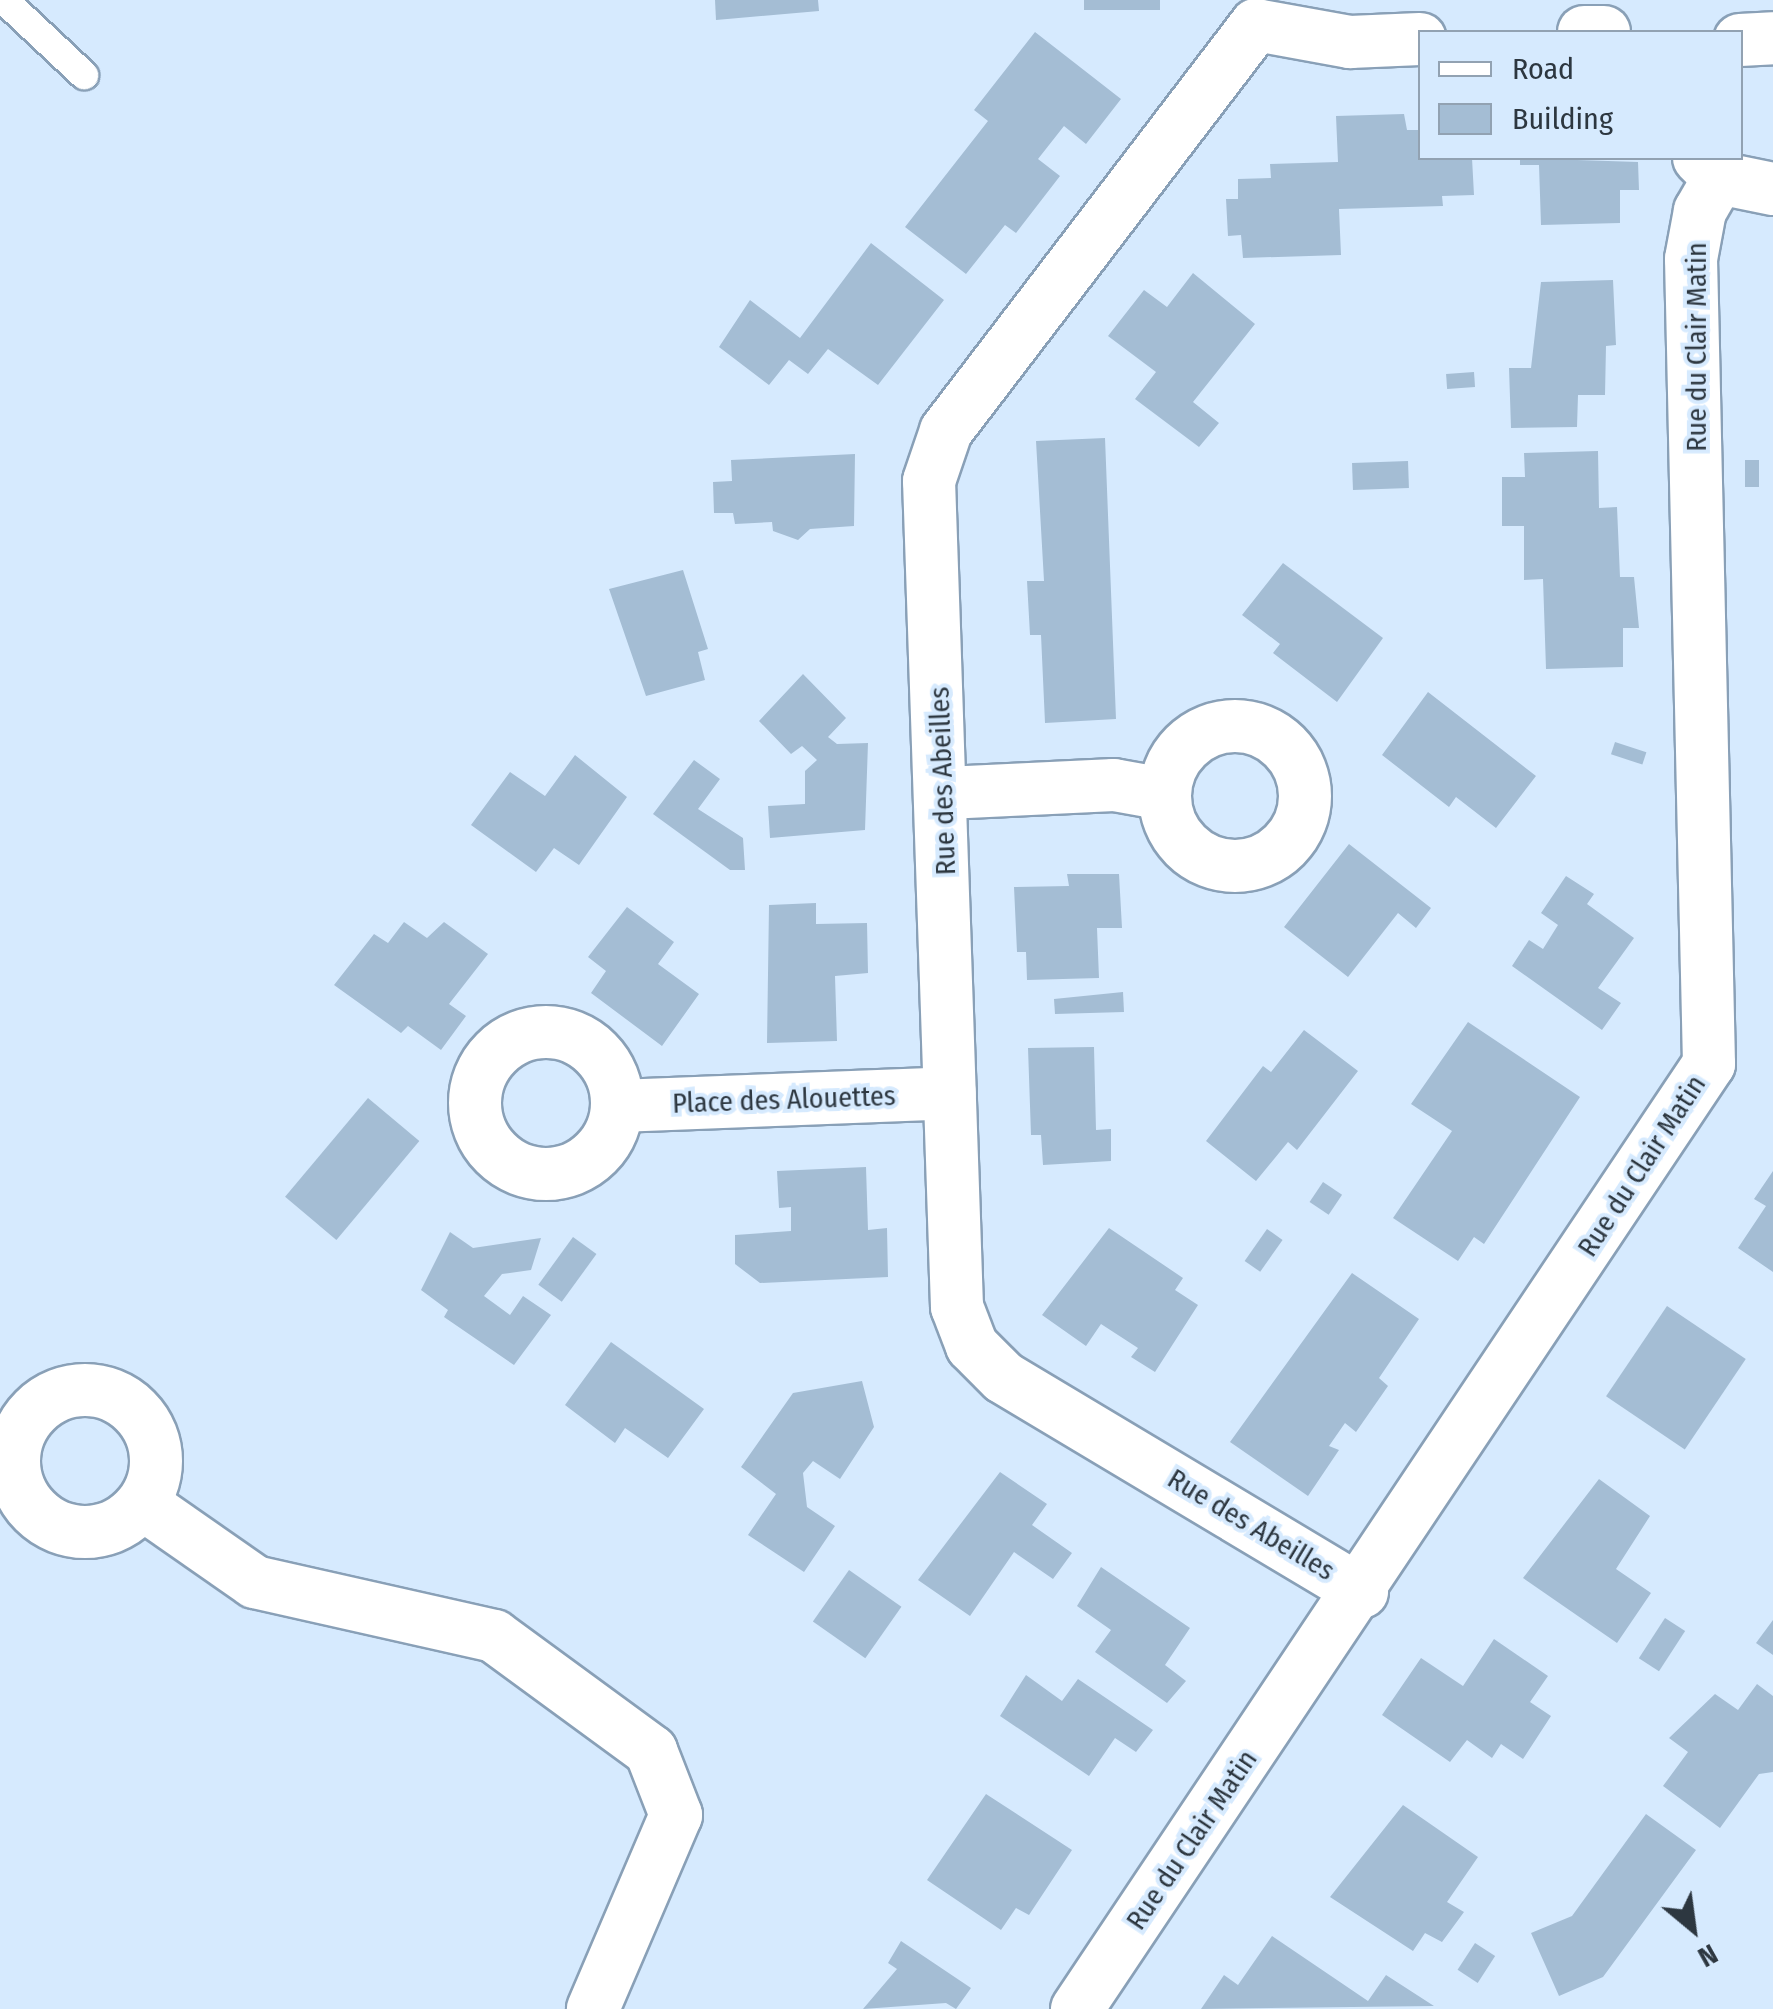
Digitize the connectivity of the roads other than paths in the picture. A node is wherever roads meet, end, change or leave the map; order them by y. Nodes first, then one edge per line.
1 (4, 0) edge
2 (1255, 12) edge
3 (1773, 38) edge
4 (1418, 39) edge
5 (1743, 40) edge
6 (84, 75) dead end
7 (1709, 168) edge
8 (1773, 189) edge
9 (946, 793) junction
10 (1164, 794) dead end
11 (950, 1093) junction
12 (618, 1106) dead end
13 (143, 1504) dead end
14 (1362, 1592) junction
15 (593, 2009) edge
16 (1077, 2009) edge

1 - 6 lane
2 - 4 street, Rue des Abeilles
2 - 9 street, Rue des Abeilles
3 - 5 street
7 - 8 street
7 - 14 street, Rue du Clair Matin
9 - 10 street
9 - 11 street, Rue des Abeilles
11 - 12 street, Place des Alouettes
11 - 14 street, Rue des Abeilles
13 - 15 street
14 - 16 street, Rue du Clair Matin

